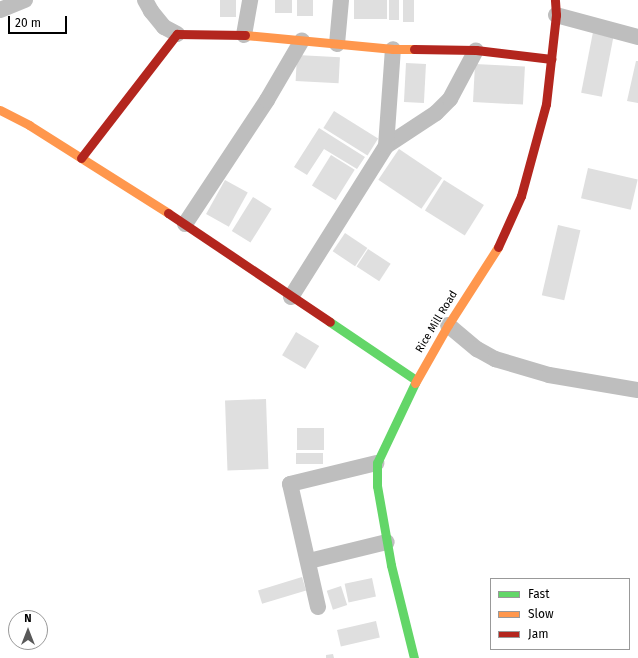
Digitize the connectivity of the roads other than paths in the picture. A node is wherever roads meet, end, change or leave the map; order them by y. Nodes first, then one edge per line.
1 (25, 0) edge
2 (145, 0) edge
3 (250, 0) edge
4 (341, 0) edge
5 (555, 8) edge
6 (0, 10) edge
7 (178, 34) junction
8 (244, 35) junction
9 (638, 37) edge
10 (302, 40) junction
11 (338, 44) junction
12 (393, 49) junction
13 (476, 50) junction
14 (550, 59) junction
15 (0, 110) edge
16 (386, 146) junction
17 (81, 158) junction
18 (185, 224) junction
19 (291, 297) junction
20 (448, 325) junction
21 (416, 380) junction
22 (638, 390) edge
23 (377, 463) junction
24 (387, 542) junction
25 (309, 561) junction
26 (318, 607) dead end
27 (414, 658) edge

1 - 6 street
2 - 7 street
3 - 8 street
4 - 11 street
5 - 9 street
5 - 14 street, Rice Mill Road
7 - 8 street
7 - 17 street
8 - 10 street
10 - 11 street
10 - 18 street
11 - 12 street
12 - 13 street
12 - 16 street
13 - 14 street
13 - 16 street
14 - 20 street, Rice Mill Road
15 - 17 street
16 - 19 street
17 - 18 street
18 - 19 street
19 - 21 street
20 - 21 street, Rice Mill Road
20 - 22 street
21 - 23 street, Rice Mill Road
23 - 24 street, Rice Mill Road
23 - 25 street
24 - 25 street
24 - 27 street, Rice Mill Road
25 - 26 street

